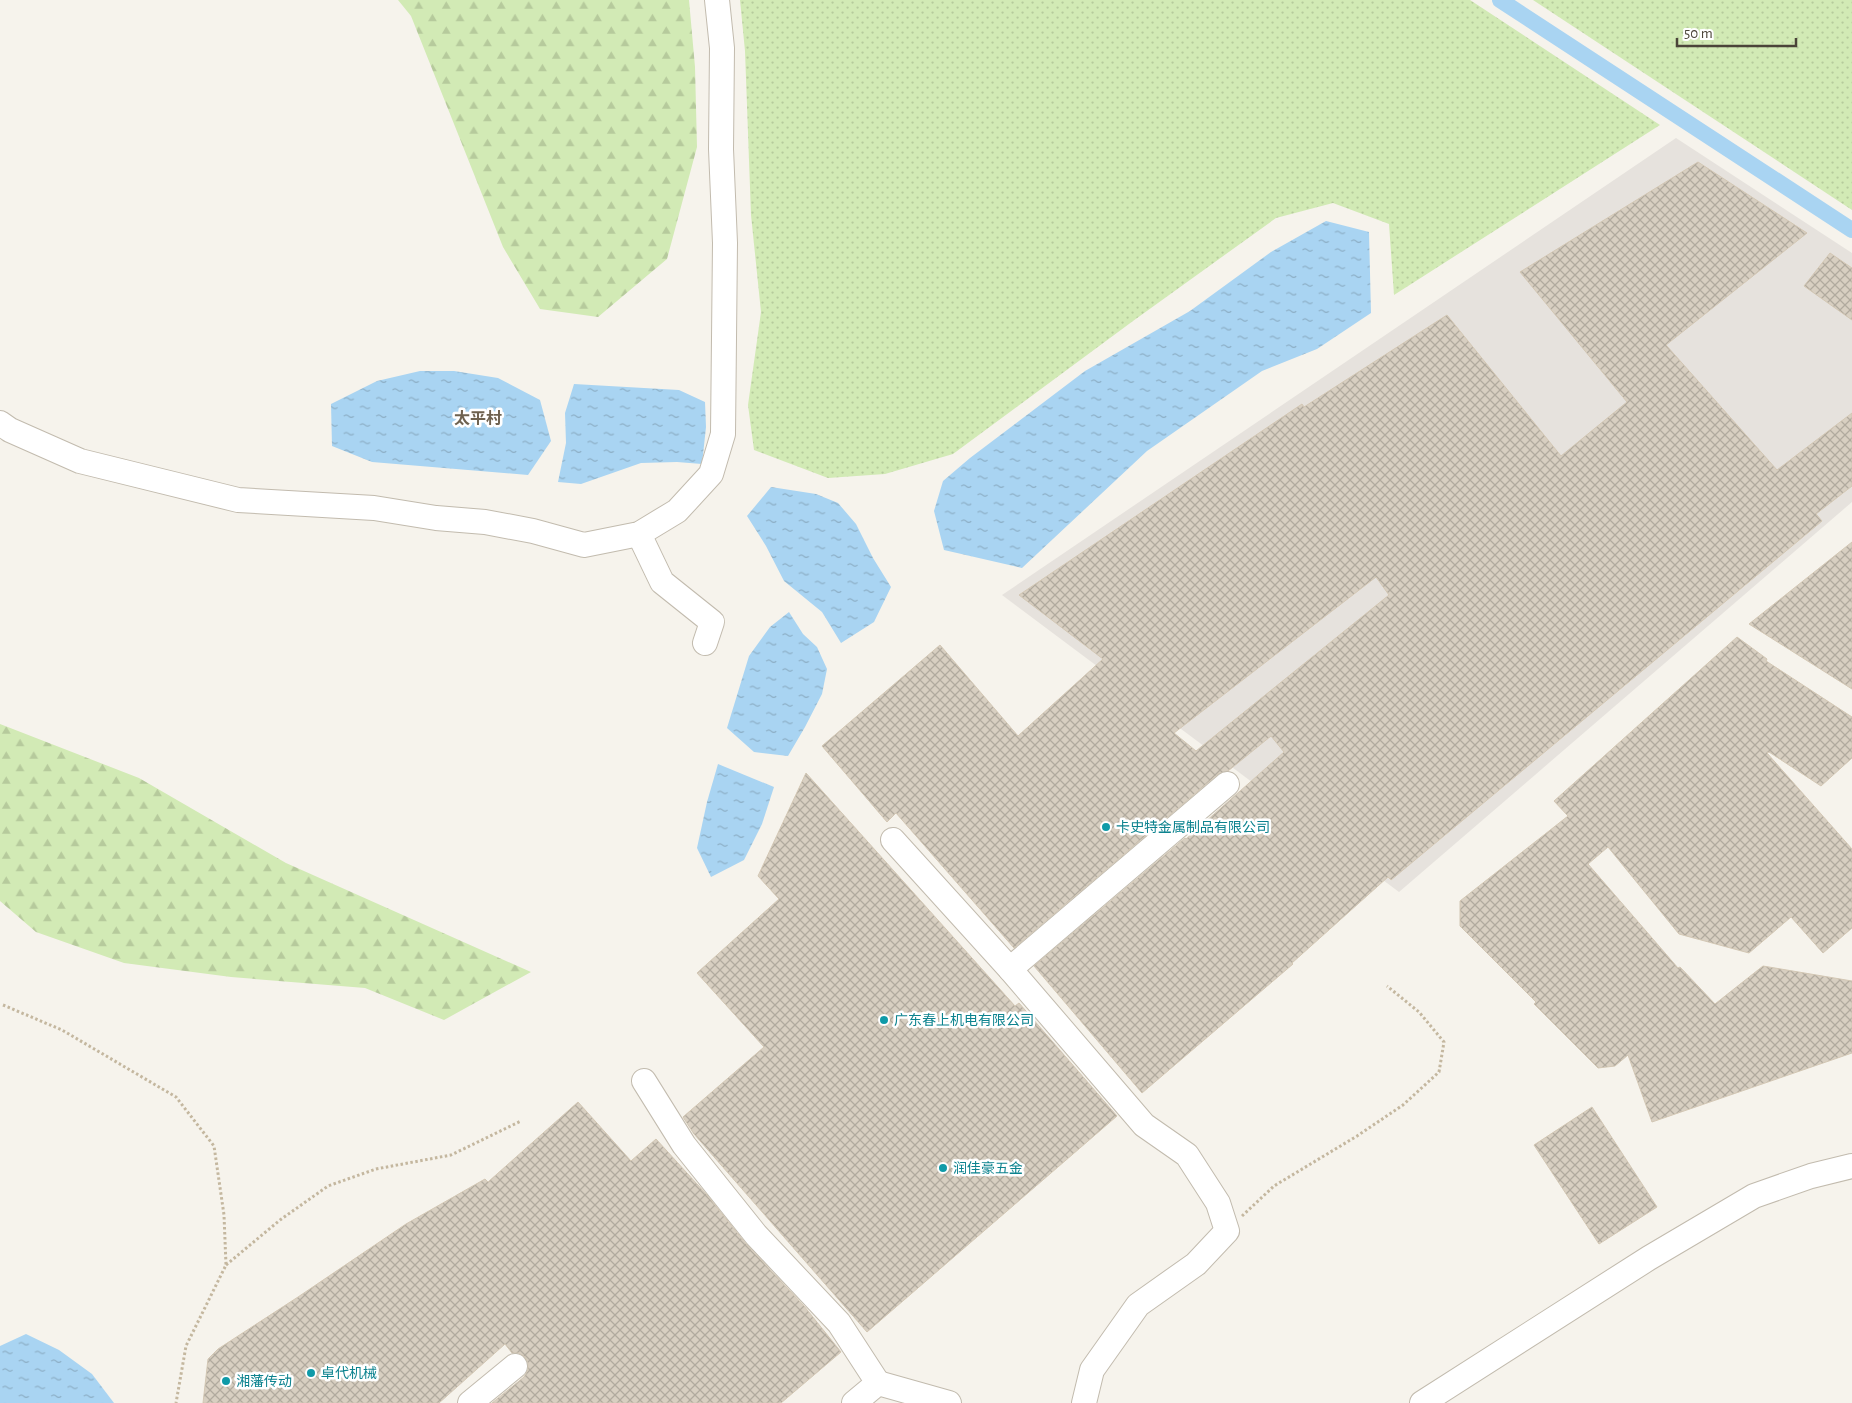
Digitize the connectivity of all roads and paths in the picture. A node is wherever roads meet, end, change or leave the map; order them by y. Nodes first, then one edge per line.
1 (717, 0) edge
2 (0, 423) edge
3 (639, 534) junction
4 (705, 643) dead end
5 (1227, 784) dead end
6 (893, 840) dead end
7 (1010, 969) junction
8 (1387, 986) dead end
9 (3, 1005) dead end
10 (644, 1081) dead end
11 (521, 1121) dead end
12 (1852, 1166) edge
13 (1226, 1231) junction
14 (226, 1265) junction
15 (515, 1366) dead end
16 (878, 1383) junction
17 (176, 1403) edge
18 (470, 1403) edge
19 (854, 1403) edge
20 (949, 1403) edge
21 (1084, 1403) edge
22 (1422, 1403) edge

1 - 3 street
2 - 3 street
3 - 4 street
5 - 7 street
6 - 7 street
7 - 13 street
8 - 13 path
9 - 14 path
10 - 16 street
11 - 14 path
12 - 22 street
13 - 21 street
14 - 17 path
15 - 18 street
16 - 19 street
16 - 20 street

